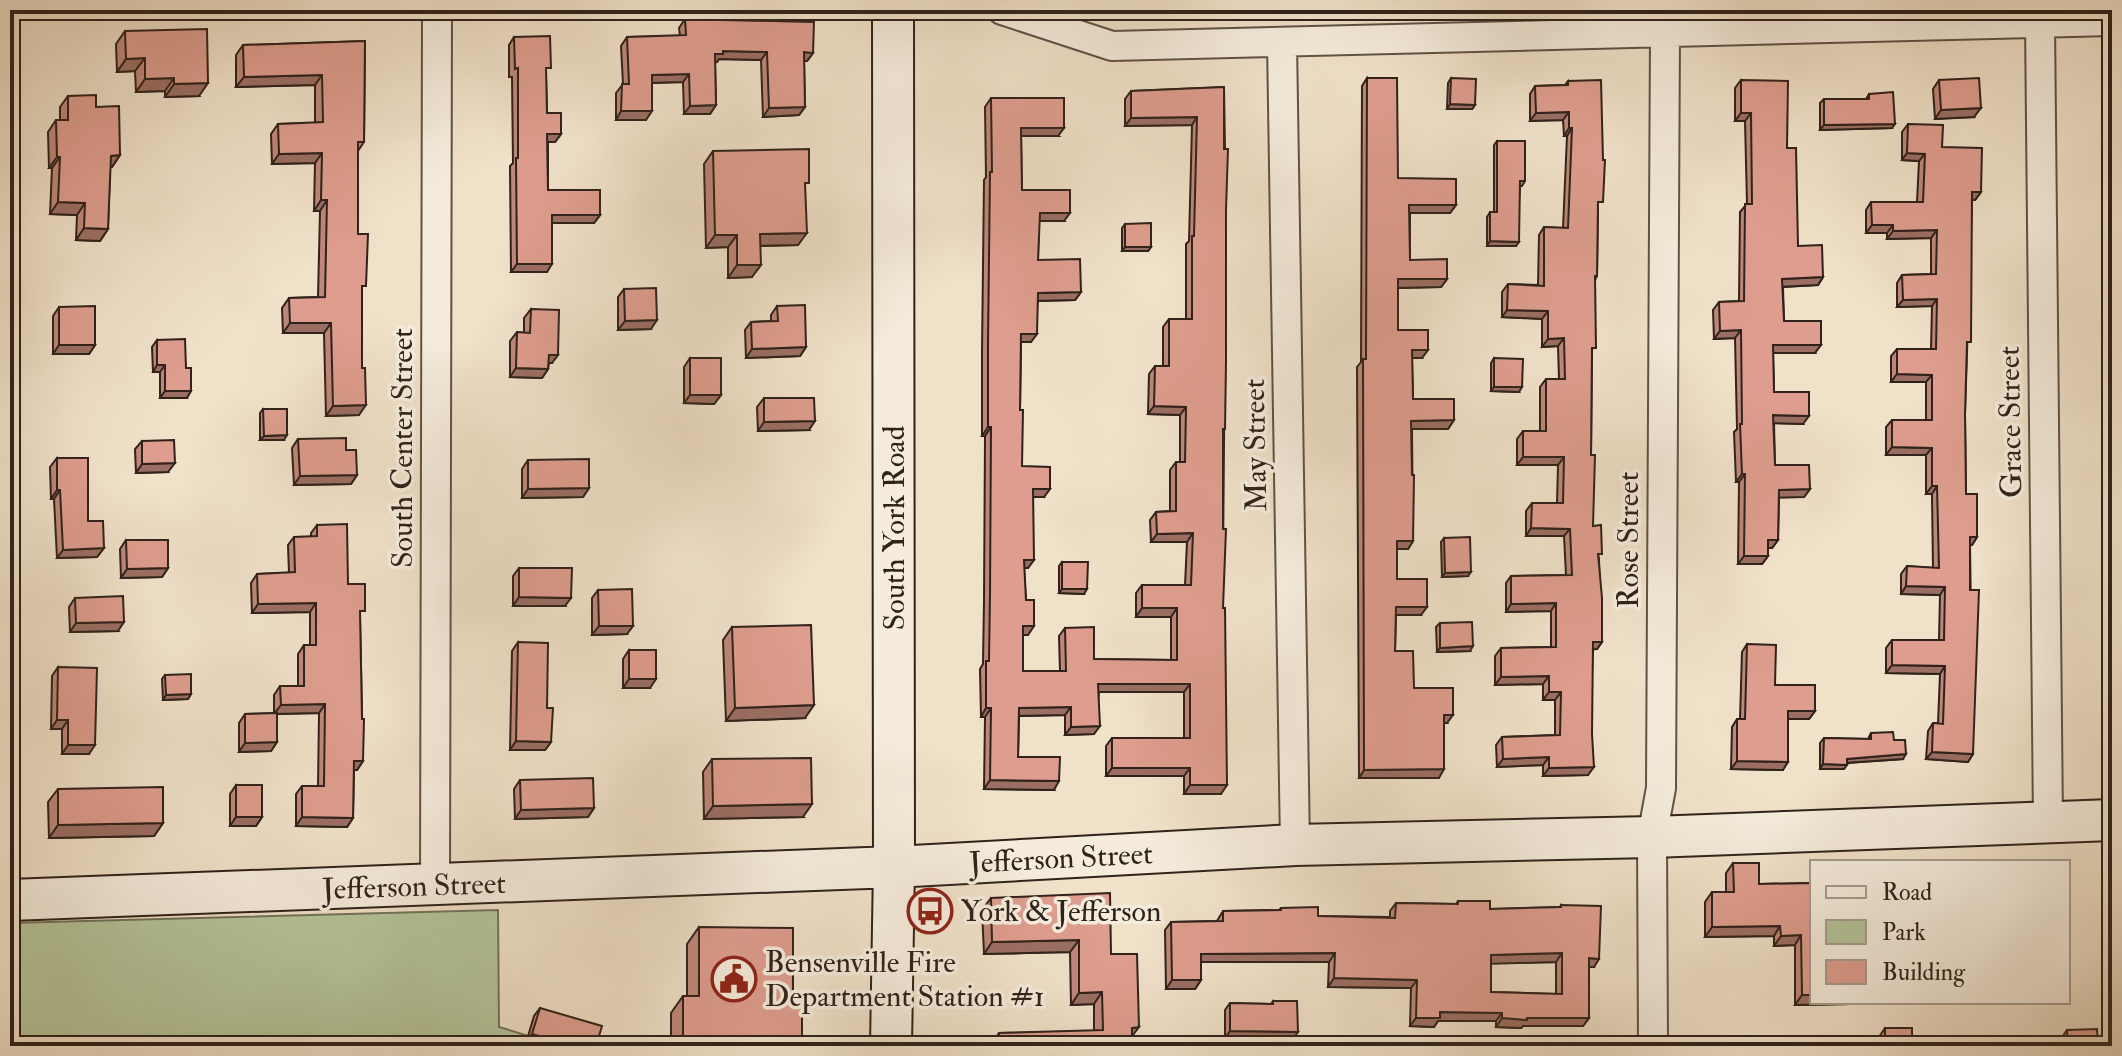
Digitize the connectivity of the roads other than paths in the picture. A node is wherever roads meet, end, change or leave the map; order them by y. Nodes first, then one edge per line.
1 (437, 10) edge
2 (893, 10) edge
3 (1002, 10) edge
4 (2112, 21) edge
5 (2040, 22) junction
6 (1665, 33) junction
7 (1282, 43) junction
8 (2112, 820) edge
9 (2048, 822) junction
10 (1652, 837) junction
11 (1295, 845) junction
12 (894, 867) junction
13 (435, 885) junction
14 (10, 900) edge
15 (891, 1046) edge
16 (1653, 1046) edge

1 - 13 street, South Center Street
2 - 12 street, South York Road
3 - 7 street
4 - 5 street
5 - 6 street
5 - 9 street, Grace Street
6 - 7 street
6 - 10 street, Rose Street
7 - 11 street, May Street
8 - 9 street, Jefferson Street
9 - 10 street, Jefferson Street
10 - 11 street, Jefferson Street
10 - 16 street, Rose Street
11 - 12 street, Jefferson Street
12 - 13 street, Jefferson Street
12 - 15 street, South York Road
13 - 14 street, Jefferson Street

